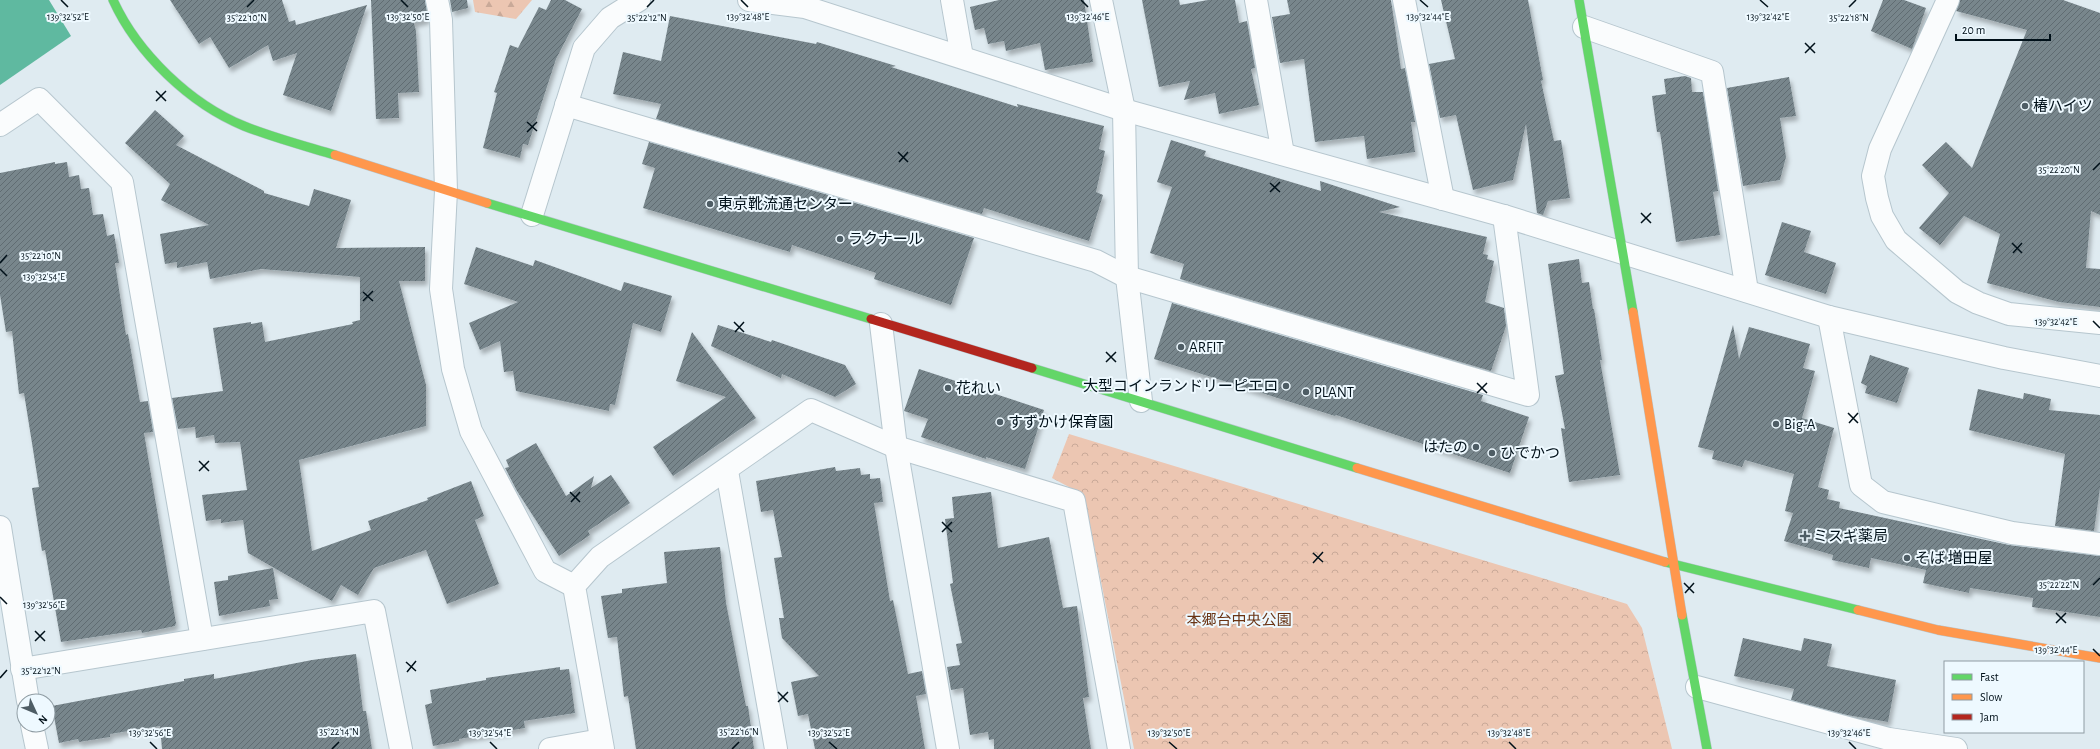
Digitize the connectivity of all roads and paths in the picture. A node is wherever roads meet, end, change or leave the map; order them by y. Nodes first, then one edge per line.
1 (113, 0) edge
2 (437, 0) edge
3 (639, 0) edge
4 (749, 0) edge
5 (952, 0) edge
6 (1101, 0) edge
7 (1256, 0) edge
8 (1404, 0) edge
9 (1579, 0) edge
10 (1948, 0) edge
11 (804, 4) edge
12 (1584, 27) junction
13 (962, 57) junction
14 (566, 105) junction
15 (1124, 110) junction
16 (0, 125) edge
17 (1283, 154) junction
18 (446, 191) junction
19 (1443, 199) junction
20 (532, 215) junction
21 (1504, 216) junction
22 (1624, 253) junction
23 (1127, 276) junction
24 (1747, 291) junction
25 (1829, 317) junction
26 (2100, 322) edge
27 (881, 324) junction
28 (2100, 376) edge
29 (1141, 401) junction
30 (896, 447) junction
31 (727, 471) junction
32 (0, 527) edge
33 (2100, 544) edge
34 (1674, 565) junction
35 (574, 586) junction
36 (202, 640) junction
37 (2100, 658) edge
38 (22, 669) junction
39 (1697, 687) junction
40 (26, 693) edge
41 (34, 733) edge
42 (1890, 744) edge
43 (602, 745) edge
44 (37, 749) edge
45 (401, 749) edge
46 (550, 749) edge
47 (776, 749) edge
48 (948, 749) edge
49 (1119, 749) edge
50 (1707, 749) edge
51 (1956, 749) edge

1 - 18 street
2 - 18 street
3 - 14 street
4 - 11 street
5 - 13 street
6 - 15 street
7 - 17 street
8 - 19 street
9 - 12 street
10 - 26 street
11 - 13 street
12 - 22 street
12 - 24 street
13 - 15 street
14 - 20 street
14 - 23 street
15 - 17 street
15 - 23 street
16 - 36 street
17 - 19 street
18 - 20 street
18 - 35 street
19 - 21 street
20 - 27 street
21 - 22 street
21 - 23 street
22 - 24 street
22 - 34 street
23 - 29 street
24 - 25 street
25 - 28 street
25 - 33 street
27 - 29 street
27 - 30 street
29 - 34 street
30 - 31 street
30 - 48 street
30 - 49 street
31 - 35 street
31 - 47 street
32 - 38 street
34 - 37 street
34 - 39 street
35 - 43 street
36 - 38 street
36 - 45 street
38 - 40 street
39 - 42 street
39 - 50 street
41 - 44 street
42 - 51 street
43 - 46 street

